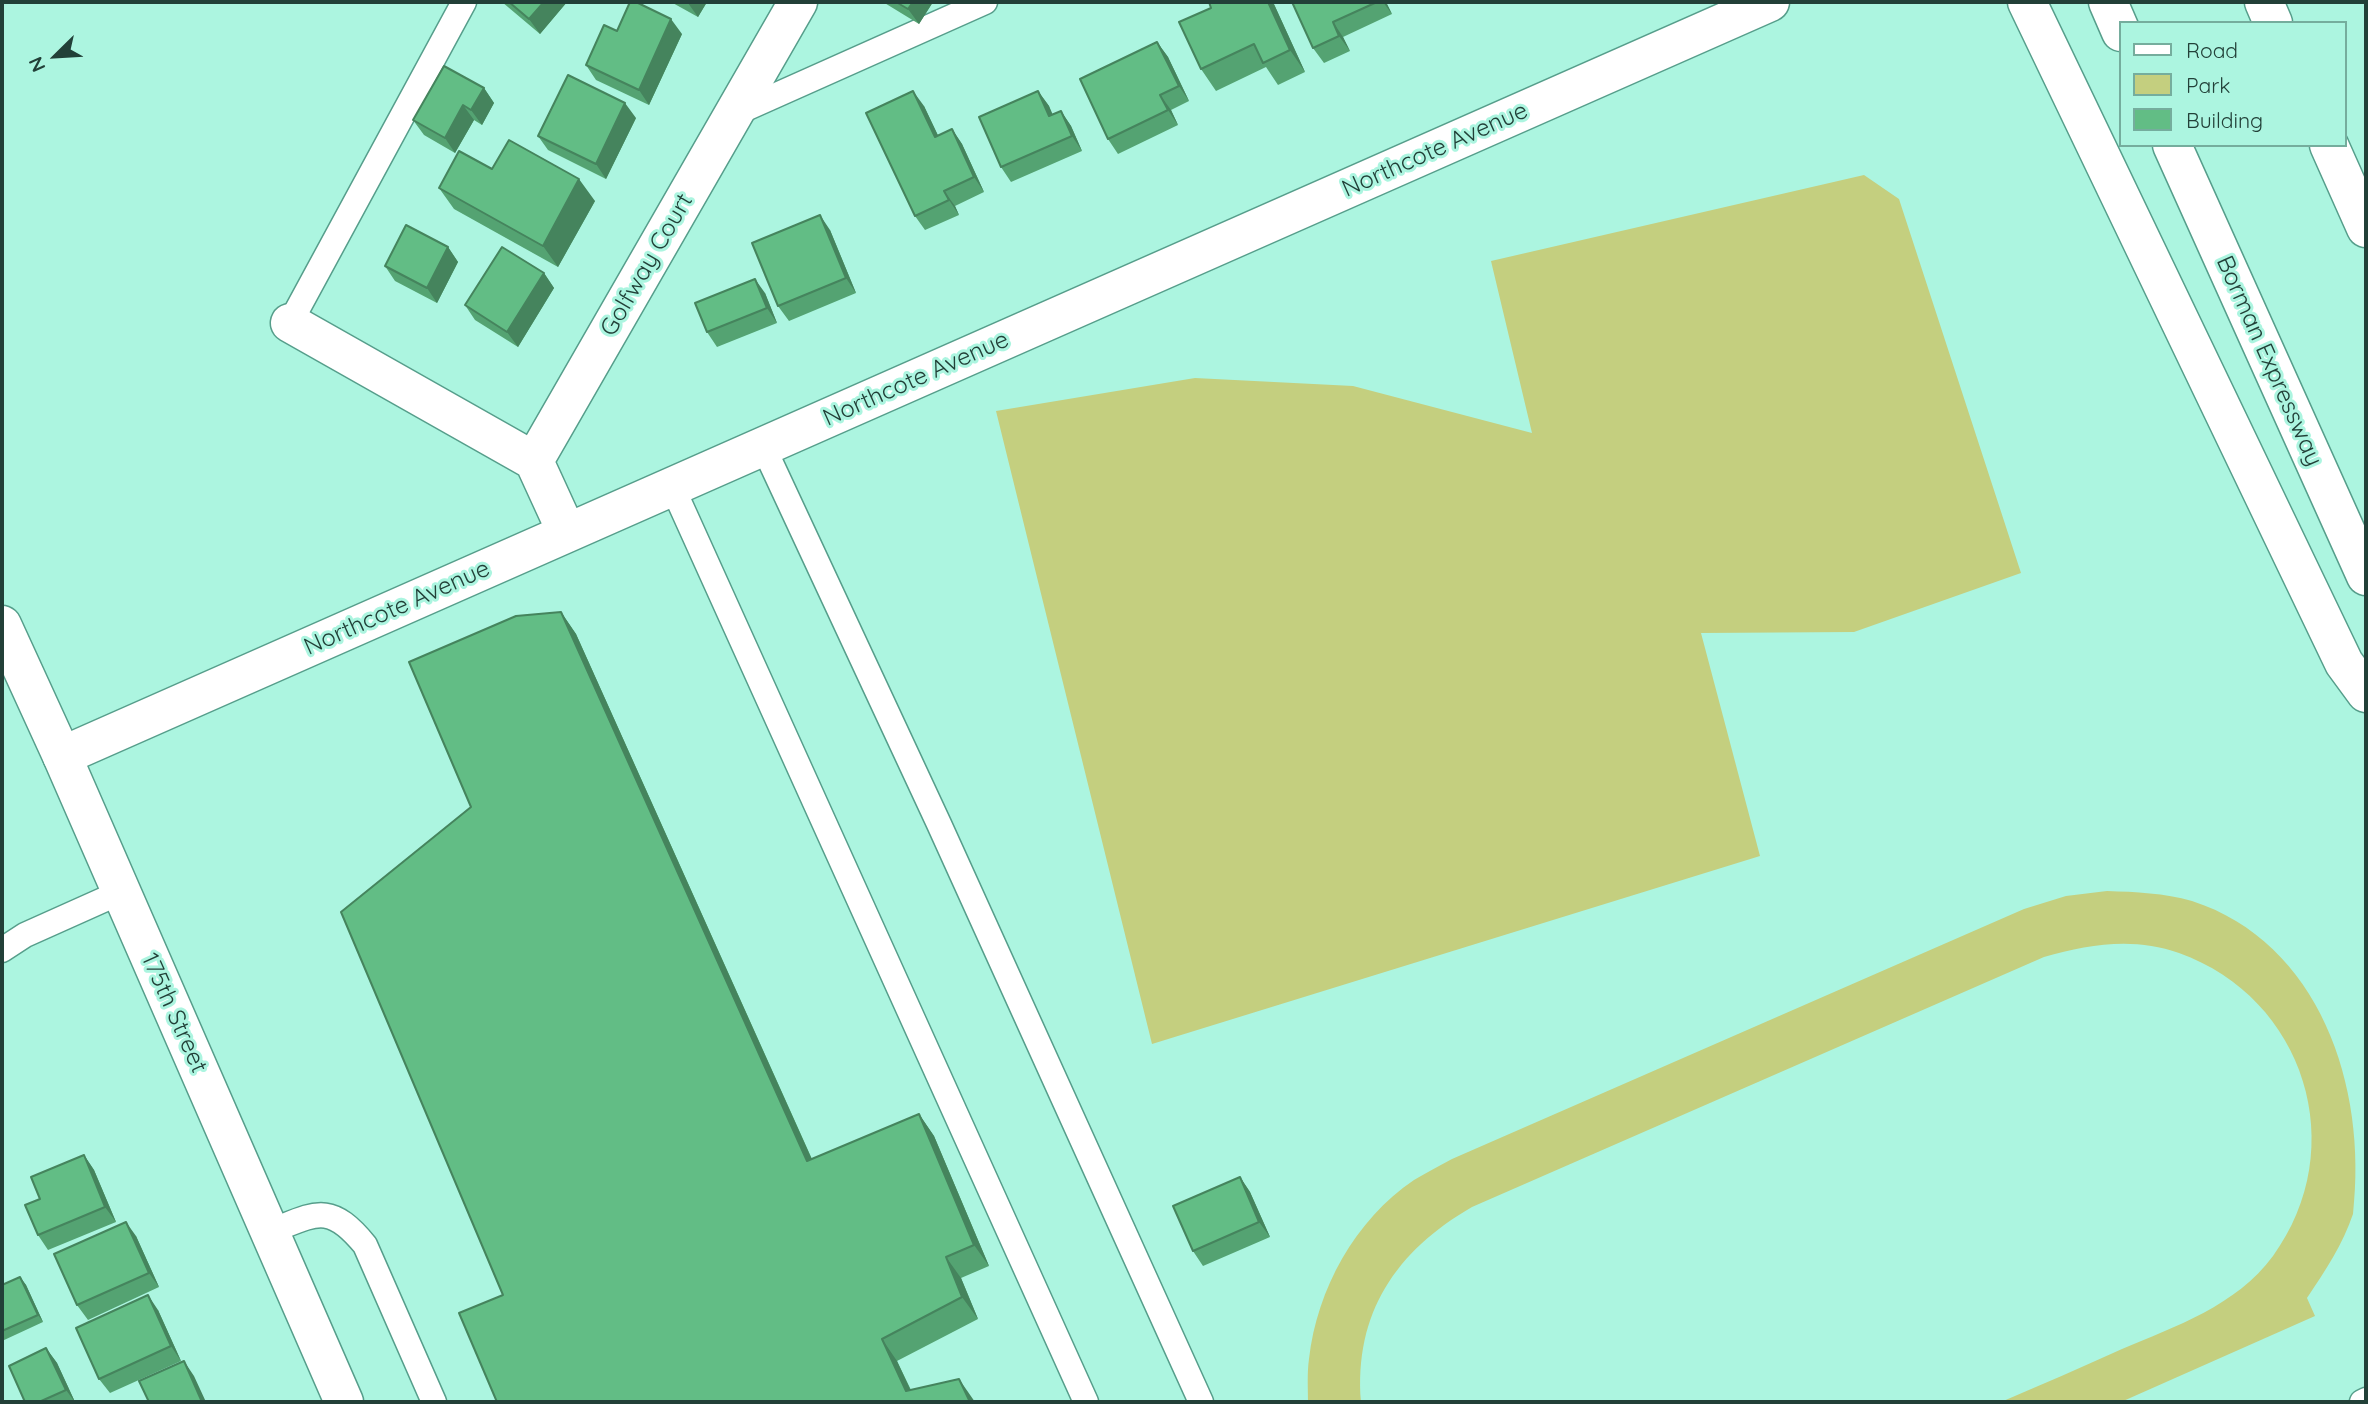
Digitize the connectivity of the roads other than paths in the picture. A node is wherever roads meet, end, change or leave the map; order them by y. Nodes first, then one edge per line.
1 (464, 2) edge
2 (798, 2) edge
3 (985, 2) edge
4 (1770, 2) edge
5 (2027, 2) edge
6 (2108, 2) edge
7 (2264, 2) edge
8 (2272, 21) edge
9 (2120, 30) edge
10 (733, 115) junction
11 (2173, 147) edge
12 (2330, 147) edge
13 (2366, 228) edge
14 (290, 323) joint
15 (763, 446) junction
16 (534, 461) junction
17 (672, 486) junction
18 (567, 533) junction
19 (2366, 576) edge
20 (2, 625) edge
21 (2366, 693) edge
22 (62, 756) junction
23 (121, 892) junction
24 (2, 950) edge
25 (269, 1231) junction
26 (344, 1402) edge
27 (434, 1402) edge
28 (1086, 1402) edge
29 (1201, 1402) edge

1 - 14 lane
2 - 10 main road, Golfway Court
3 - 10 lane
4 - 15 main road, Northcote Avenue
5 - 21 main road
6 - 9 main road
7 - 8 main road
10 - 16 main road, Golfway Court
11 - 19 main road, Borman Expressway
12 - 13 main road
14 - 16 main road
15 - 17 main road, Northcote Avenue
15 - 29 lane
16 - 18 main road
17 - 18 main road, Northcote Avenue
17 - 28 lane
18 - 22 main road, Northcote Avenue
20 - 22 main road, 175th Street
22 - 23 main road, 175th Street
23 - 24 lane
23 - 25 main road, 175th Street
25 - 26 main road, 175th Street
25 - 27 lane

